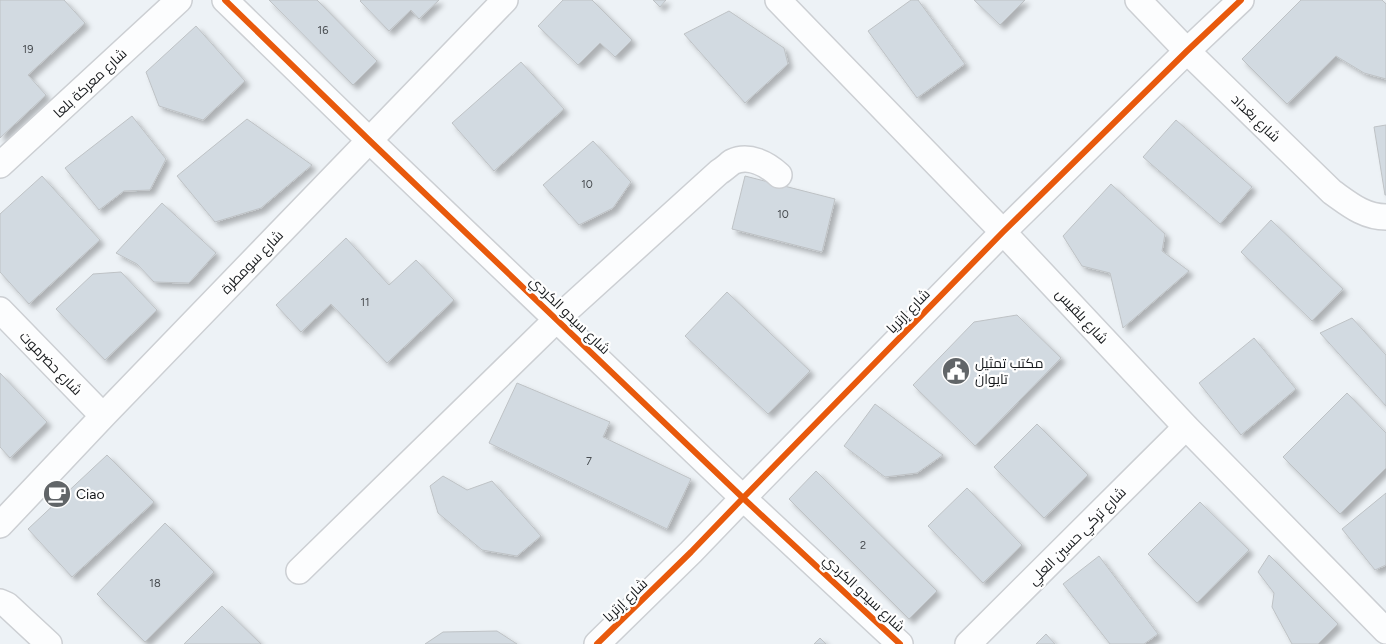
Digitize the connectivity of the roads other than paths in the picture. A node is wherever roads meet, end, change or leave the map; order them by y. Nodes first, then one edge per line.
1 (179, 0) edge
2 (226, 0) edge
3 (506, 0) edge
4 (778, 0) edge
5 (1138, 0) edge
6 (1242, 0) edge
7 (1187, 51) junction
8 (369, 140) junction
9 (0, 165) edge
10 (779, 175) dead end
11 (1386, 217) edge
12 (1003, 232) junction
13 (0, 310) edge
14 (557, 320) junction
15 (103, 416) junction
16 (1186, 427) junction
17 (743, 498) junction
18 (0, 525) edge
19 (298, 571) dead end
20 (0, 602) edge
21 (1386, 632) edge
22 (1386, 636) edge
23 (49, 644) edge
24 (597, 644) edge
25 (900, 644) edge
26 (968, 644) edge
27 (1378, 644) edge

1 - 9 street, شارع معركة بلعا
2 - 8 street, شارع سيدو الكردي
3 - 8 street, شارع سومطرة
4 - 12 street, شارع بلقيس
5 - 7 street, شارع بغداد
6 - 7 street, شارع إرتريا
7 - 11 street, شارع بغداد
7 - 12 street, شارع إرتريا
8 - 14 street, شارع سيدو الكردي
8 - 15 street, شارع سومطرة
10 - 14 street
12 - 16 street, شارع بلقيس
12 - 17 street, شارع إرتريا
13 - 15 street, شارع حضرموت
14 - 17 street, شارع سيدو الكردي
14 - 19 street
15 - 18 street, شارع سومطرة
16 - 21 street, شارع بلقيس
16 - 26 street, شارع تركي حسين العلي
17 - 24 street, شارع إرتريا
17 - 25 street, شارع سيدو الكردي
20 - 23 street
22 - 27 street

